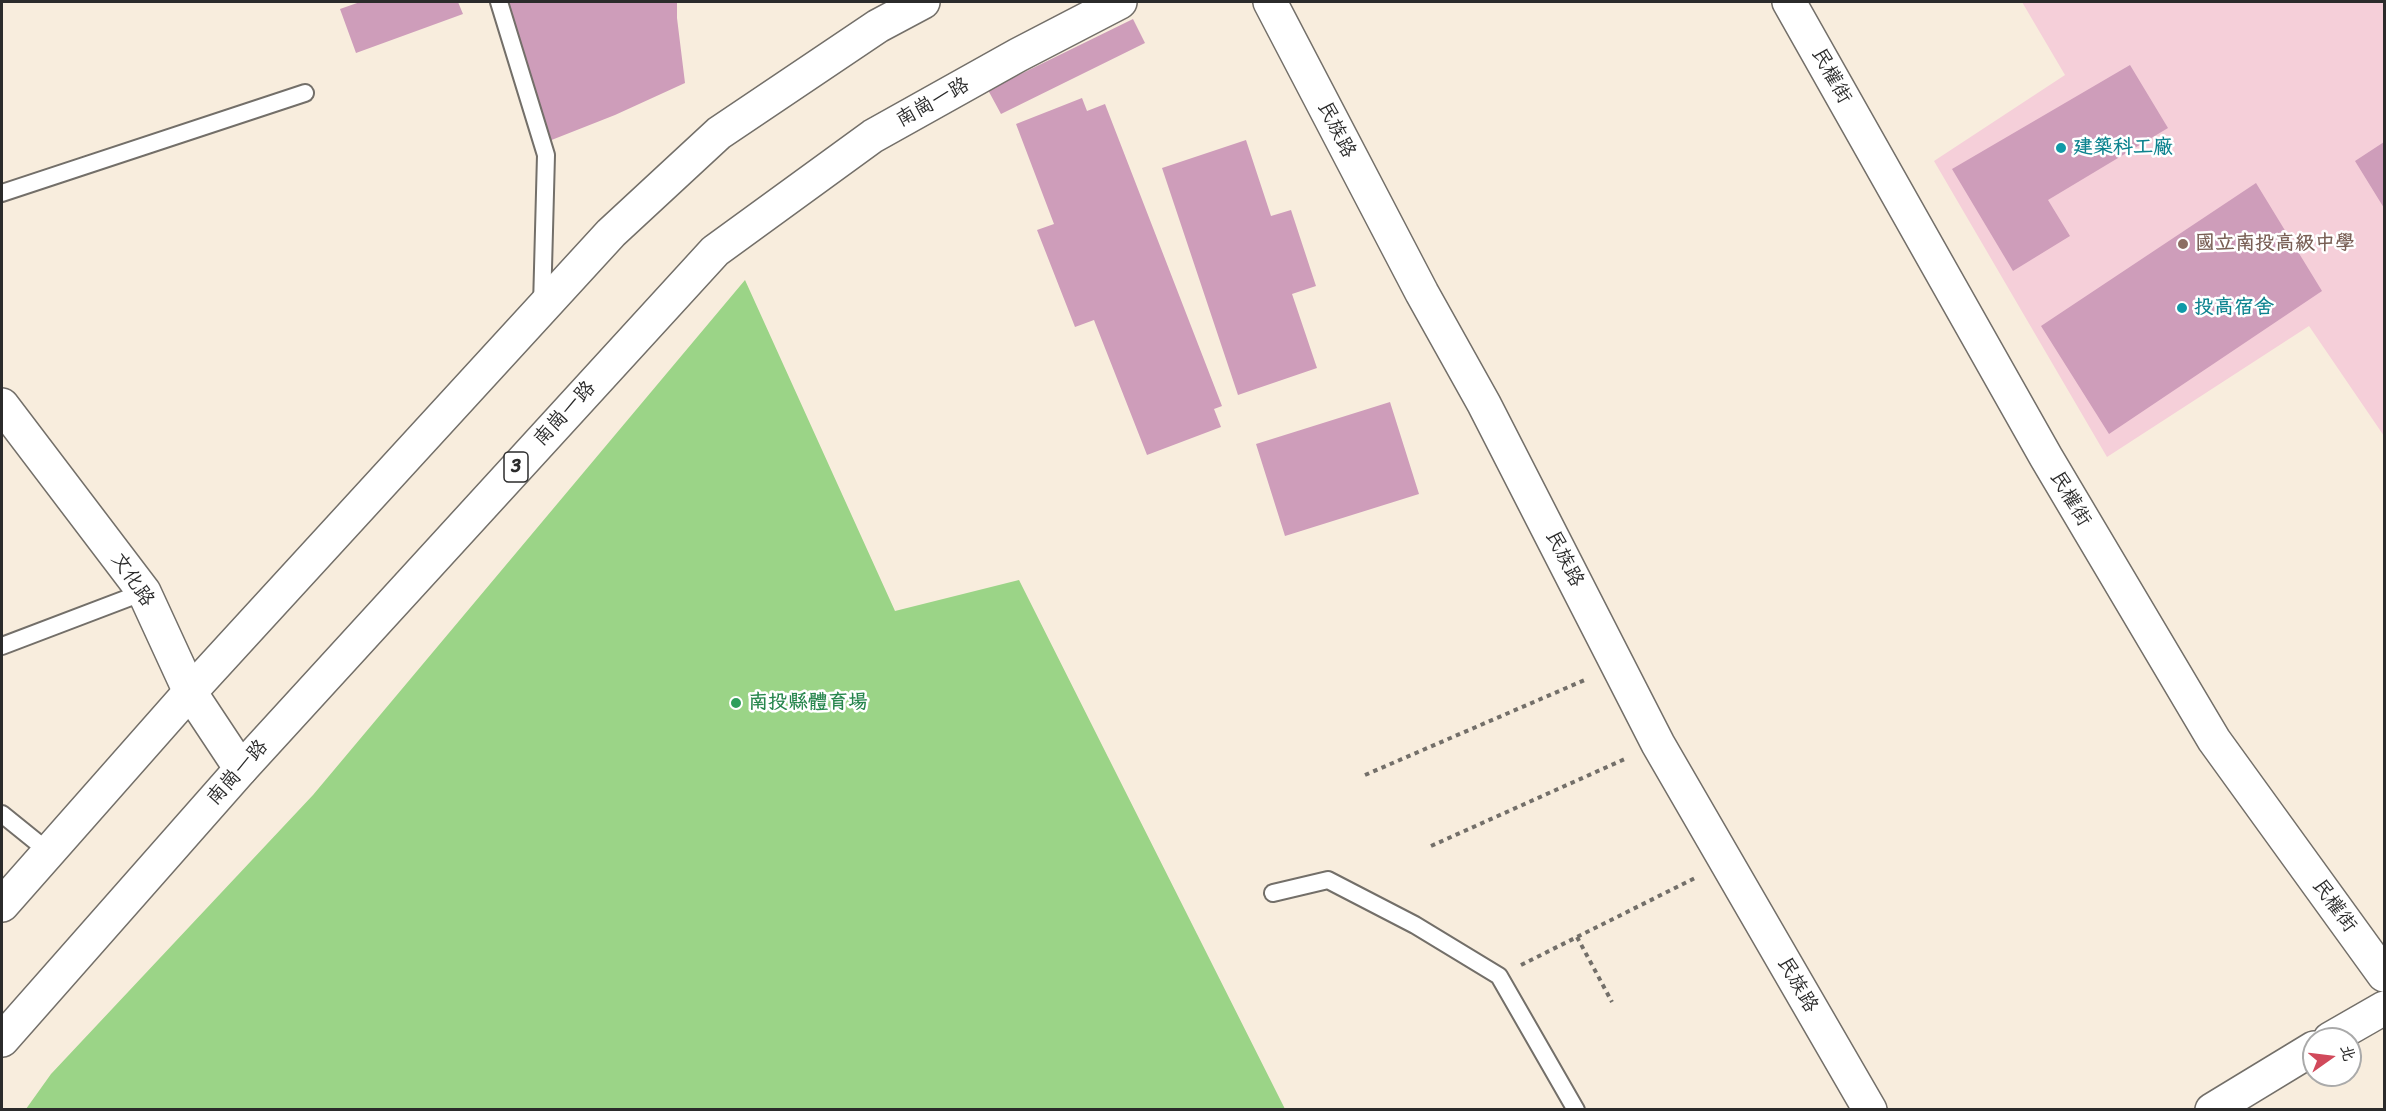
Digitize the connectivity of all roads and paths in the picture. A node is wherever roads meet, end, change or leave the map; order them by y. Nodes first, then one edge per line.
1 (500, 2) edge
2 (923, 2) edge
3 (1120, 2) edge
4 (1270, 2) edge
5 (1789, 2) edge
6 (305, 93) dead end
7 (2, 193) edge
8 (542, 308) junction
9 (2, 405) edge
10 (144, 592) junction
11 (2, 646) edge
12 (1617, 667) junction
13 (190, 692) junction
14 (1658, 744) junction
15 (241, 769) junction
16 (1365, 775) dead end
17 (2, 814) edge
18 (1431, 846) dead end
19 (49, 852) junction
20 (1726, 863) junction
21 (1274, 893) dead end
22 (2, 905) edge
23 (1577, 937) junction
24 (2385, 975) edge
25 (1499, 976) junction
26 (1612, 1002) dead end
27 (2385, 1008) edge
28 (2351, 1027) edge
29 (2, 1040) edge
30 (2302, 1055) edge
31 (1576, 1110) edge
32 (1870, 1110) edge
33 (2212, 1110) edge

1 - 8 lane
2 - 8 main road
3 - 15 main road, 南崗一路 / 3
4 - 12 main road, 民族路
5 - 24 main road, 民權街
6 - 7 lane
8 - 13 main road
9 - 10 main road, 文化路
10 - 11 lane
10 - 13 main road, 文化路
12 - 14 main road, 民族路
12 - 16 path
13 - 15 main road, 文化路
13 - 19 main road
14 - 18 path
14 - 20 main road, 民族路
15 - 29 main road, 南崗一路 / 3
17 - 19 lane
19 - 22 main road
20 - 23 path
20 - 32 main road, 民族路
21 - 25 lane
23 - 25 path
23 - 26 path
25 - 31 lane
27 - 28 main road
30 - 33 main road

